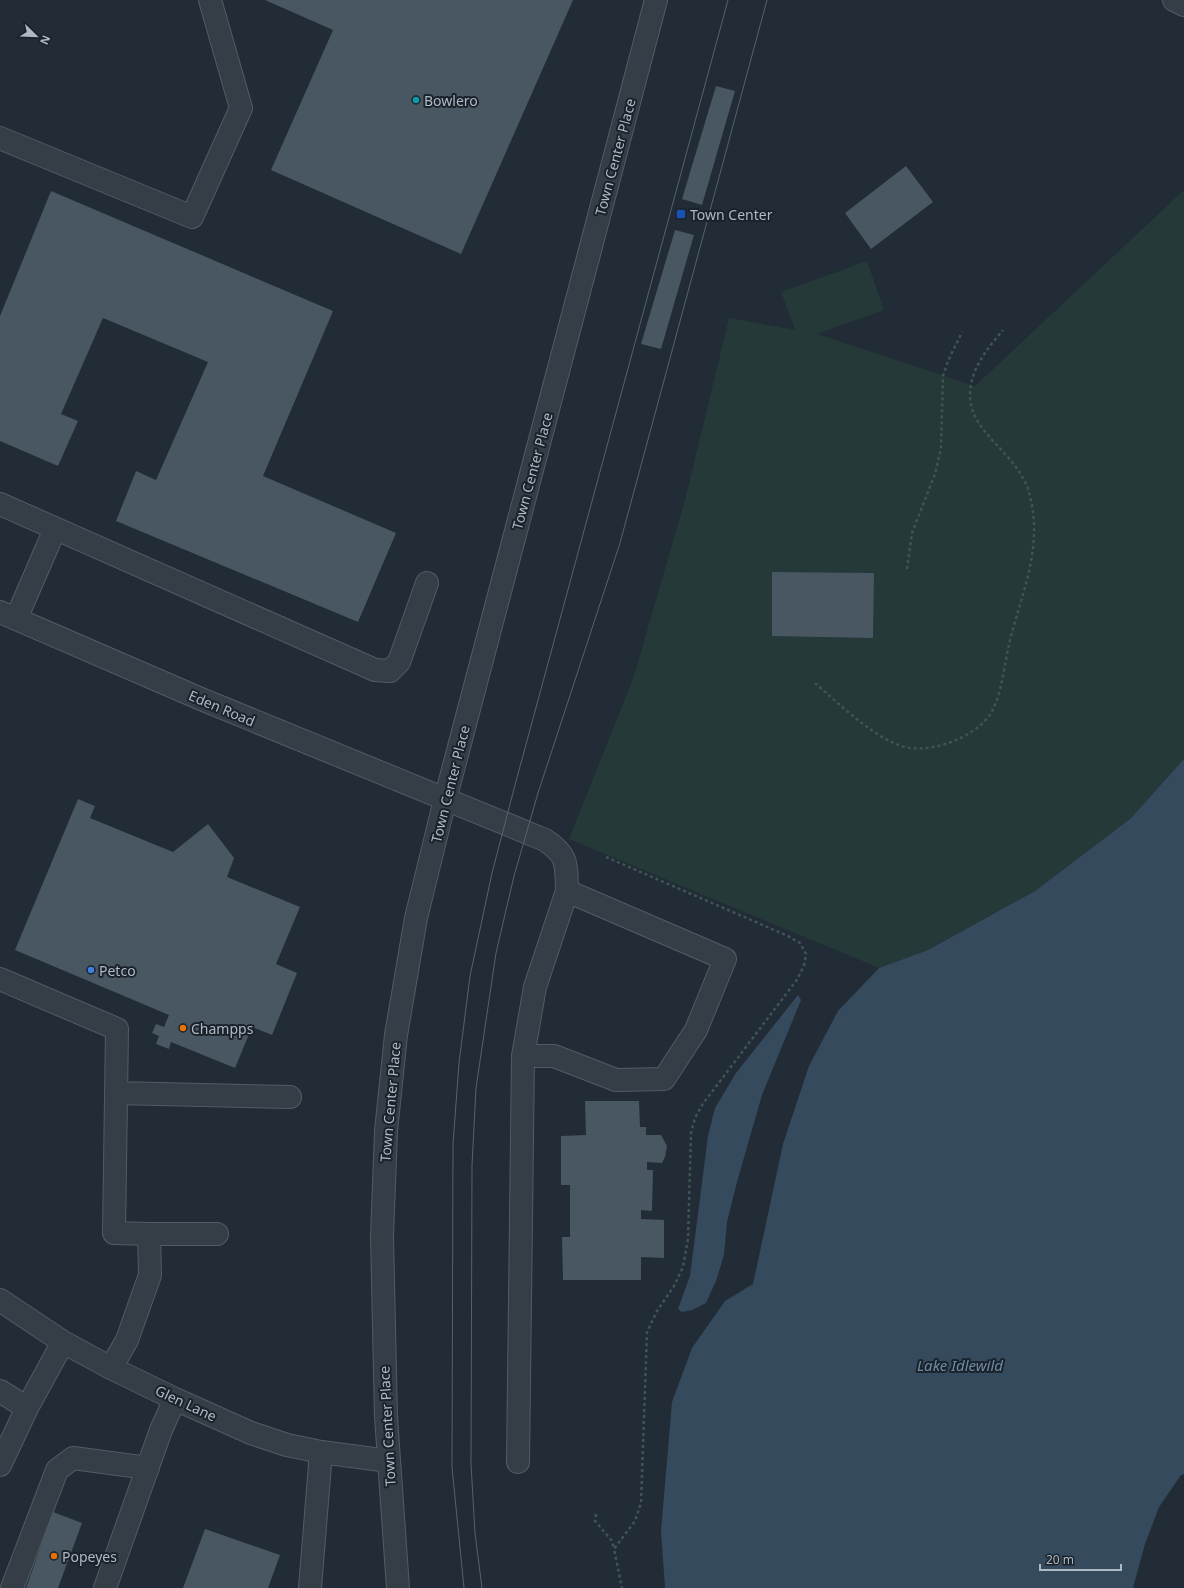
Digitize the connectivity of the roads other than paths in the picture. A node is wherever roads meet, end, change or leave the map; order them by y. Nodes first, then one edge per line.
1 (210, 0) edge
2 (656, 0) edge
3 (1174, 0) edge
4 (1184, 5) edge
5 (0, 138) edge
6 (0, 504) edge
7 (55, 529) junction
8 (427, 582) dead end
9 (8, 615) edge
10 (445, 800) junction
11 (567, 891) junction
12 (0, 979) edge
13 (523, 1056) junction
14 (116, 1093) junction
15 (290, 1097) dead end
16 (149, 1234) junction
17 (217, 1234) dead end
18 (0, 1300) edge
19 (63, 1342) junction
20 (111, 1368) junction
21 (0, 1391) edge
22 (175, 1399) junction
23 (27, 1408) junction
24 (321, 1452) junction
25 (389, 1461) junction
26 (518, 1462) dead end
27 (0, 1465) edge
28 (148, 1468) junction
29 (12, 1588) edge
30 (105, 1588) edge
31 (310, 1588) edge
32 (398, 1588) edge

1 - 5 street
2 - 10 street, Town Center Place
3 - 4 street
6 - 7 street
7 - 8 street
7 - 9 street
9 - 10 street, Eden Road
10 - 11 street, Eden Road
10 - 25 street, Town Center Place
11 - 13 street
11 - 13 street
12 - 14 street
13 - 26 street
14 - 15 street
14 - 16 street
16 - 17 street
16 - 20 street
18 - 19 street, Glen Lane
19 - 20 street, Glen Lane
19 - 23 street
20 - 22 street, Glen Lane
21 - 23 street
22 - 24 street, Glen Lane
22 - 28 street
23 - 27 street
24 - 25 street, Glen Lane
24 - 31 street
25 - 32 street, Town Center Place
28 - 29 street
28 - 30 street

